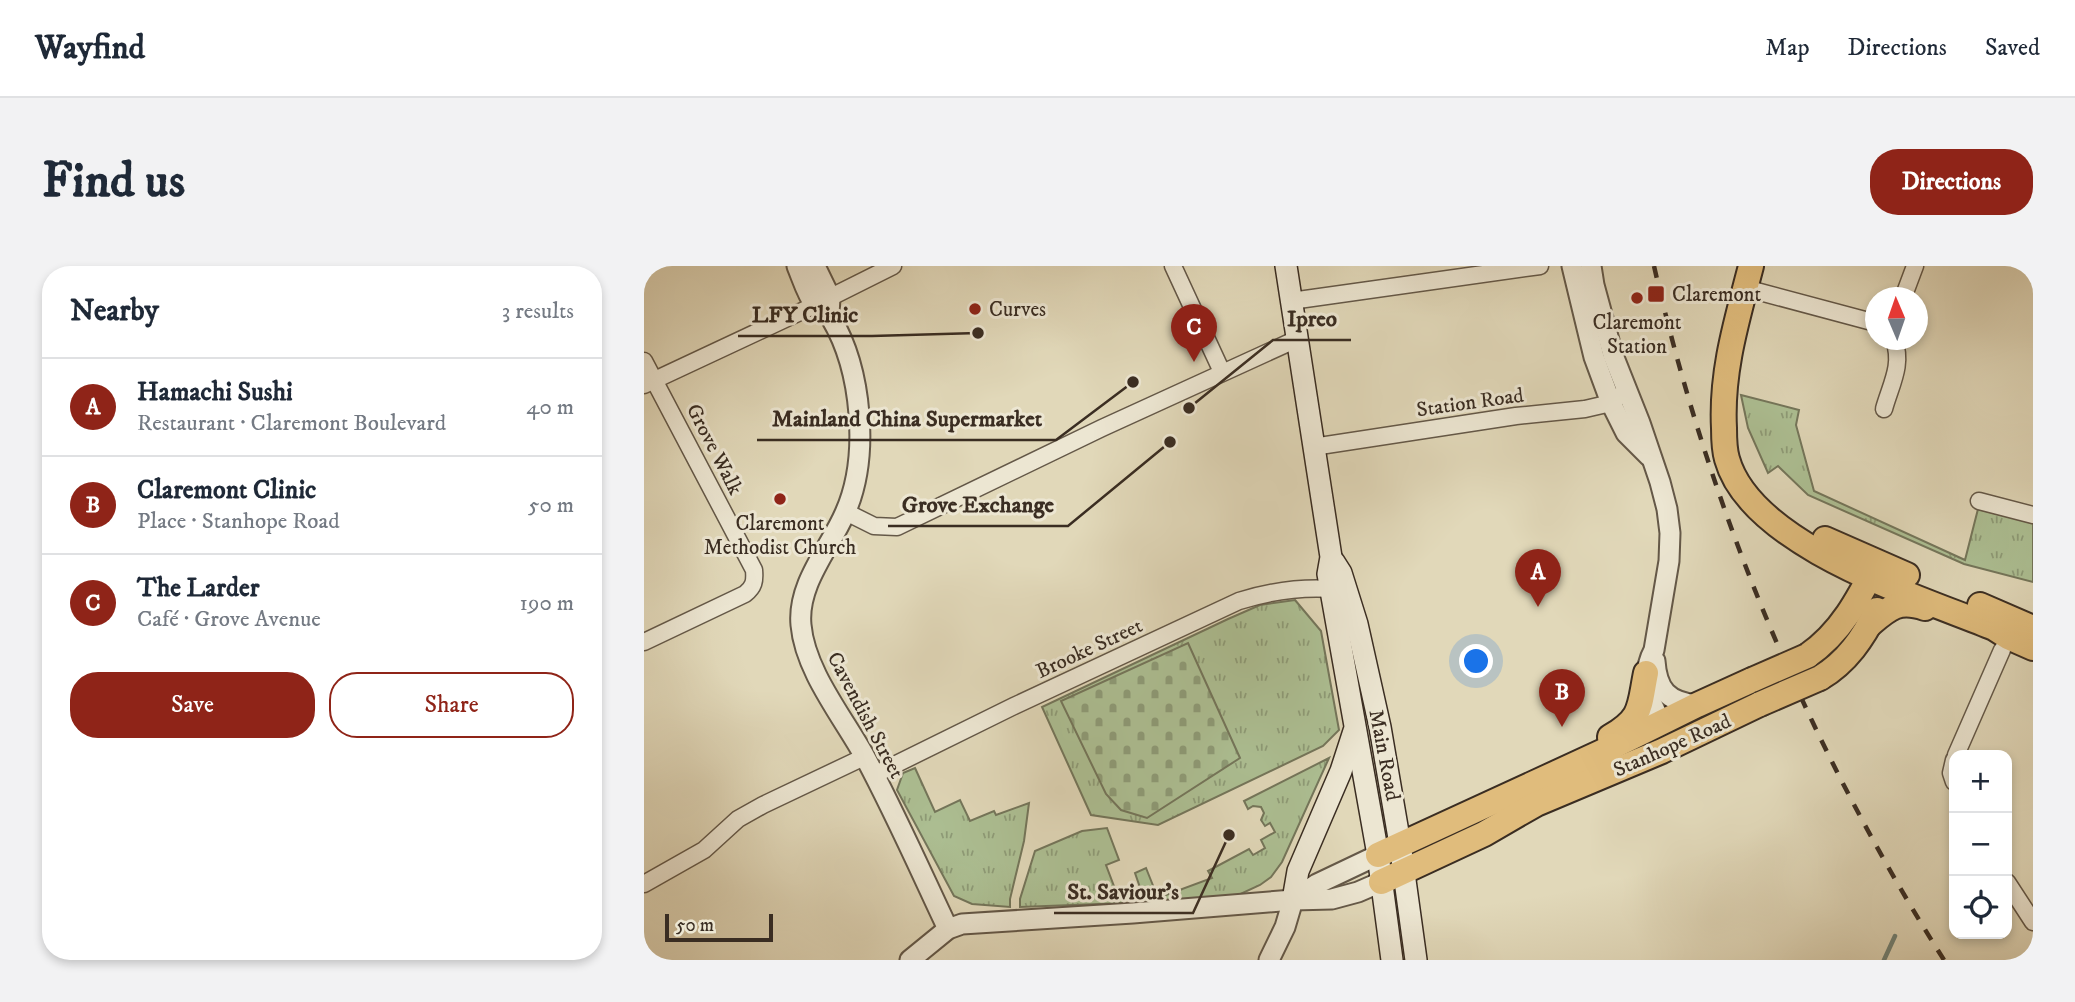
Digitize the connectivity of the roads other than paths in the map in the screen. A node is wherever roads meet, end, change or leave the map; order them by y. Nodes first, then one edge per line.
1 (797, 266) edge
2 (815, 266) edge
3 (893, 266) edge
4 (1173, 266) edge
5 (1286, 266) edge
6 (1541, 266) edge
7 (1572, 266) edge
8 (1591, 266) edge
9 (1915, 266) edge
10 (1748, 277) edge
11 (1907, 287) edge
12 (1291, 302) junction
13 (825, 306) junction
14 (1865, 319) edge
15 (1297, 339) junction
16 (1898, 350) edge
17 (644, 361) edge
18 (1222, 372) junction
19 (649, 382) edge
20 (1623, 384) junction
21 (1611, 403) junction
22 (1884, 408) dead end
23 (1723, 419) junction
24 (1313, 447) junction
25 (1650, 456) junction
26 (1979, 501) dead end
27 (846, 512) junction
28 (2033, 515) edge
29 (1883, 574) junction
30 (1339, 590) junction
31 (1869, 625) junction
32 (2033, 628) edge
33 (644, 642) edge
34 (2005, 643) junction
35 (2033, 648) edge
36 (1654, 650) junction
37 (1646, 673) junction
38 (1697, 705) junction
39 (1758, 706) junction
40 (1662, 722) junction
41 (1355, 729) junction
42 (1958, 750) edge
43 (864, 757) junction
44 (1564, 769) junction
45 (874, 775) junction
46 (1400, 844) junction
47 (1378, 855) junction
48 (1404, 872) junction
49 (1381, 882) junction
50 (644, 884) edge
51 (2012, 890) edge
52 (1293, 900) junction
53 (2033, 922) edge
54 (948, 929) junction
55 (910, 960) edge
56 (1269, 960) edge
57 (1392, 960) edge
58 (1416, 960) edge

1 - 13 street, Cavendish Street
2 - 13 street, Cavendish Street
3 - 13 street
4 - 18 street
5 - 12 main road, Main Road
6 - 12 street
7 - 21 street
8 - 20 street
9 - 11 street
10 - 14 street
10 - 23 main road
12 - 15 main road, Main Road
13 - 19 street
13 - 27 street, Cavendish Street
15 - 18 street
15 - 24 main road, Main Road
16 - 22 street
17 - 19 street, Grove Walk
18 - 27 street
19 - 33 street, Grove Walk
20 - 21 street
20 - 25 street
21 - 24 street, Station Road
21 - 25 street
23 - 29 main road
23 - 29 main road
24 - 30 main road, Main Road
25 - 36 street
26 - 28 street
27 - 43 street, Cavendish Street
29 - 31 main road, Stanhope Road
29 - 32 main road
29 - 34 main road
29 - 38 main road, Stanhope Road, bridge
30 - 41 main road, Main Road
30 - 45 street, Brooke Street
30 - 46 main road, Main Road
31 - 34 main road
31 - 39 main road, Stanhope Road, bridge
34 - 35 main road
34 - 42 street
36 - 37 street
36 - 38 street
37 - 40 street
37 - 44 main road
38 - 40 main road, Stanhope Road
39 - 40 main road
39 - 48 main road, Stanhope Road
40 - 44 main road, Stanhope Road
41 - 47 main road, Main Road
41 - 52 main road
43 - 45 street, Cavendish Street
43 - 50 street
44 - 46 main road, Stanhope Road
45 - 54 street, Cavendish Street
46 - 47 main road, Stanhope Road
46 - 48 main road, Main Road
47 - 49 main road, Main Road
47 - 52 street
48 - 49 main road, Stanhope Road
48 - 58 main road, Main Road
49 - 52 street
49 - 57 main road, Main Road
51 - 53 street
52 - 54 street
52 - 56 street
54 - 55 street

